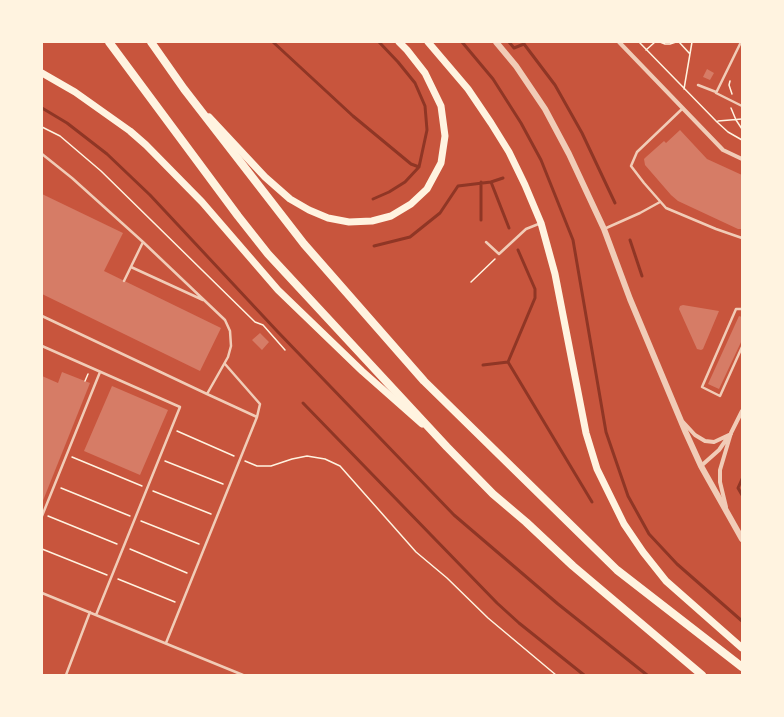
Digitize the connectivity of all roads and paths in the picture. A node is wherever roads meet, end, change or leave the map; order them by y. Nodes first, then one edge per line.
1 (109, 42) edge
2 (151, 42) edge
3 (399, 42) edge
4 (428, 42) edge
5 (496, 42) edge
6 (619, 42) edge
7 (639, 42) edge
8 (655, 42) edge
9 (660, 42) edge
10 (676, 42) edge
11 (679, 42) edge
12 (692, 42) edge
13 (741, 42) edge
14 (646, 50) junction
15 (691, 54) junction
16 (42, 73) edge
17 (730, 80) dead end
18 (698, 85) dead end
19 (184, 89) junction
20 (684, 89) junction
21 (716, 92) junction
22 (734, 96) dead end
23 (731, 100) junction
24 (742, 106) edge
25 (682, 109) junction
26 (742, 119) edge
27 (736, 120) junction
28 (717, 122) junction
29 (42, 127) edge
30 (742, 129) edge
31 (742, 140) edge
32 (42, 154) edge
33 (742, 159) edge
34 (660, 202) junction
35 (541, 223) junction
36 (604, 229) junction
37 (742, 238) edge
38 (143, 242) junction
39 (486, 242) dead end
40 (499, 254) junction
41 (131, 267) junction
42 (124, 281) dead end
43 (472, 282) dead end
44 (205, 301) junction
45 (742, 308) edge
46 (42, 316) edge
47 (42, 346) edge
48 (742, 347) edge
49 (285, 350) dead end
50 (225, 364) junction
51 (91, 368) junction
52 (100, 372) junction
53 (85, 381) dead end
54 (207, 394) junction
55 (742, 411) edge
56 (257, 417) junction
57 (681, 420) junction
58 (171, 429) junction
59 (731, 434) junction
60 (447, 447) junction
61 (240, 458) junction
62 (159, 459) junction
63 (701, 466) junction
64 (228, 487) junction
65 (42, 516) edge
66 (730, 518) junction
67 (742, 539) edge
68 (42, 593) edge
69 (90, 612) junction
70 (96, 615) junction
71 (166, 643) junction
72 (742, 648) edge
73 (742, 667) edge
74 (66, 675) edge
75 (243, 675) edge
76 (556, 675) edge
77 (702, 675) edge

1 - 60 highway
2 - 19 highway
3 - 19 main road
4 - 35 main road
5 - 36 street
6 - 25 street
7 - 14 path
8 - 14 path
9 - 10 path
11 - 15 path
12 - 15 path
13 - 21 lane
14 - 20 path
15 - 20 path
16 - 60 main road
17 - 22 path
18 - 21 lane
19 - 73 highway
20 - 28 path
21 - 23 lane
23 - 24 lane
23 - 27 path
25 - 33 street
25 - 34 lane
26 - 27 path
27 - 28 path
27 - 30 path
28 - 31 path
29 - 49 path
32 - 38 lane
34 - 36 lane
34 - 37 lane
35 - 40 lane
35 - 72 main road
36 - 57 street
38 - 41 lane
38 - 44 lane
39 - 40 lane
40 - 43 path
41 - 42 lane
41 - 44 lane
44 - 50 lane
45 - 48 lane
46 - 54 lane
47 - 51 lane
50 - 54 lane
50 - 56 lane
51 - 52 lane
51 - 53 path
52 - 58 lane
52 - 65 lane
54 - 56 lane
55 - 59 street
56 - 61 lane
57 - 59 street
57 - 63 street
58 - 61 path
58 - 62 lane
59 - 63 street
59 - 66 street
60 - 77 highway
61 - 64 lane
61 - 76 path
62 - 64 path
62 - 70 lane
63 - 66 street
64 - 71 lane
66 - 67 street
68 - 69 lane
69 - 70 lane
69 - 74 lane
70 - 71 lane
71 - 75 lane

